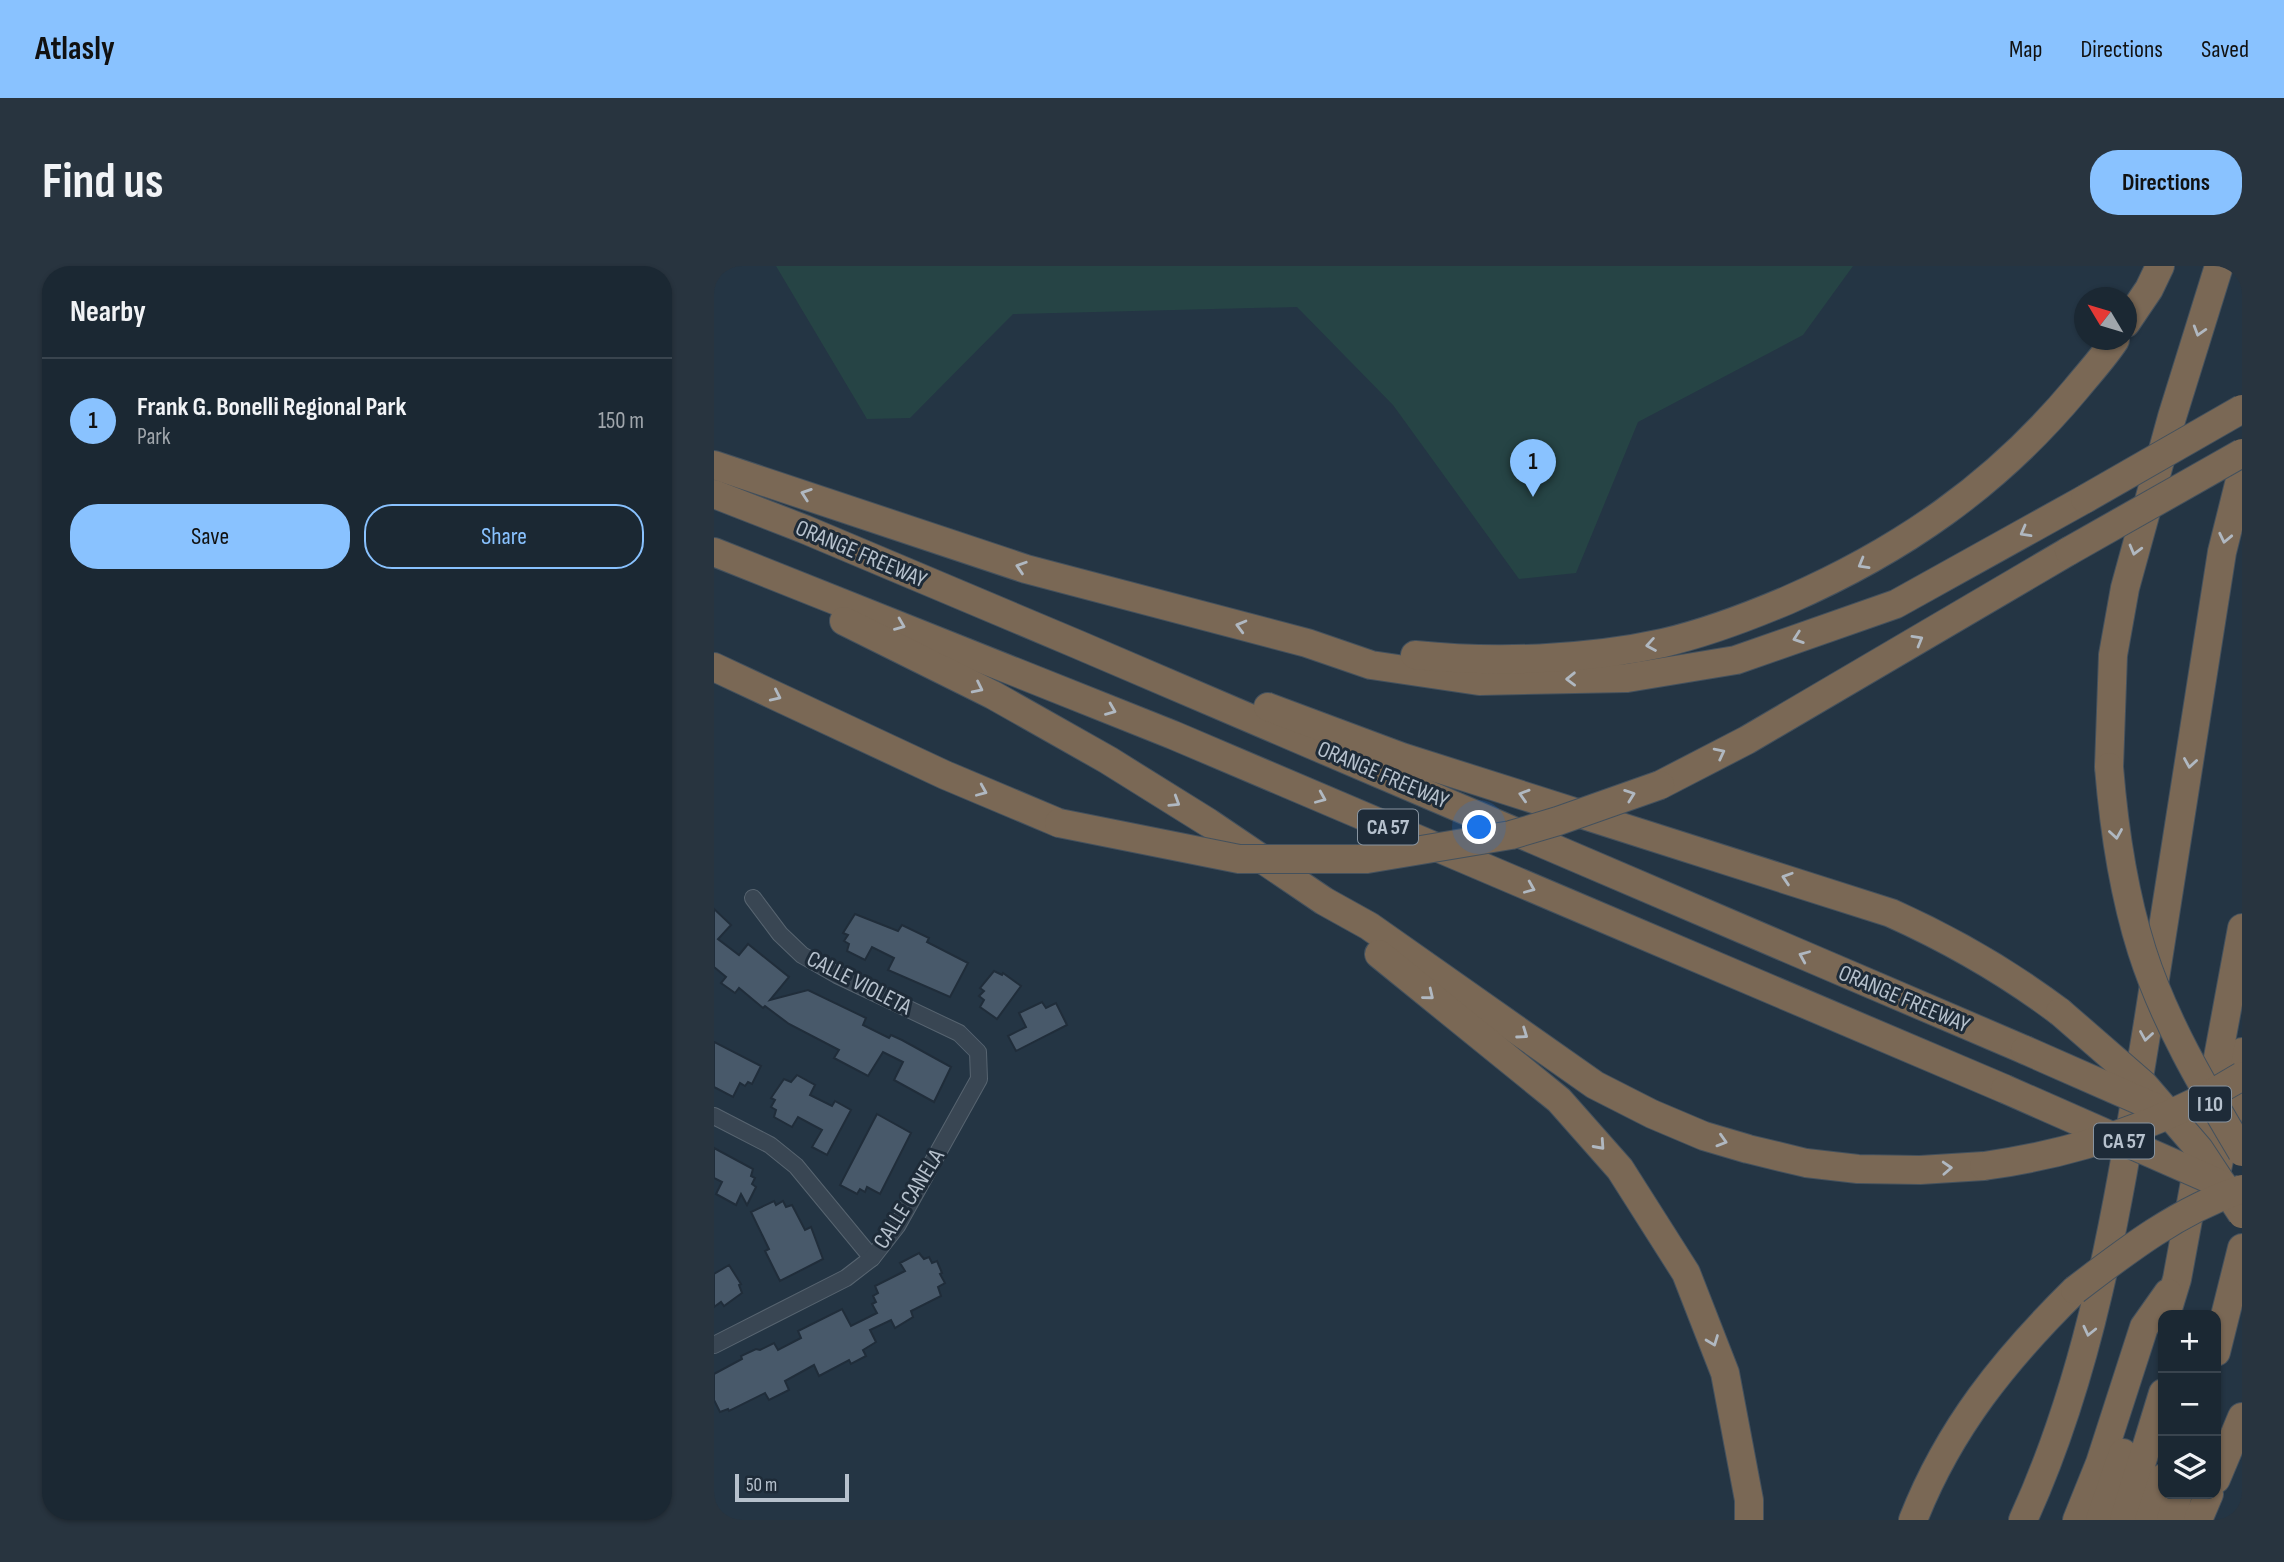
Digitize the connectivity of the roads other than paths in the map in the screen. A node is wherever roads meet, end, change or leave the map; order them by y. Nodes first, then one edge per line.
1 (2160, 266) edge
2 (2219, 266) edge
3 (2137, 306) edge
4 (2107, 350) edge
5 (2242, 409) edge
6 (2242, 453) edge
7 (714, 465) edge
8 (2242, 472) edge
9 (714, 494) edge
10 (714, 552) edge
11 (768, 573) junction
12 (1307, 643) junction
13 (1079, 645) junction
14 (714, 667) edge
15 (754, 898) dead end
16 (1324, 901) junction
17 (2242, 928) edge
18 (978, 1052) joint
19 (2242, 1052) edge
20 (2242, 1076) edge
21 (714, 1116) edge
22 (2242, 1146) edge
23 (2242, 1152) edge
24 (2242, 1191) edge
25 (2242, 1214) edge
26 (2242, 1239) edge
27 (2242, 1248) edge
28 (872, 1258) junction
29 (2177, 1279) junction
30 (2168, 1310) edge
31 (2186, 1310) edge
32 (2209, 1310) edge
33 (2221, 1332) edge
34 (2158, 1339) edge
35 (714, 1345) edge
36 (2158, 1409) edge
37 (2242, 1417) edge
38 (2221, 1467) edge
39 (2158, 1493) edge
40 (2177, 1499) edge
41 (2207, 1499) edge
42 (1749, 1520) edge
43 (1913, 1520) edge
44 (2023, 1520) edge
45 (2077, 1520) edge
46 (2101, 1520) edge
47 (2124, 1520) edge
48 (2149, 1520) edge
49 (2171, 1520) edge
50 (2198, 1520) edge

1 - 3 highway
2 -> 23 highway, bridge
4 -> 12 highway
5 -> 12 highway, bridge
14 -> 6 highway, bridge
12 -> 7 highway
8 -> 44 highway
9 - 13 highway, ORANGE FREEWAY / CA 57
10 - 11 highway, ORANGE FREEWAY / CA 57
11 -> 16 highway
11 -> 24 highway, ORANGE FREEWAY / CA 57, bridge
22 -> 13 highway, ORANGE FREEWAY / CA 57, bridge
25 -> 13 highway, bridge
15 - 18 street, CALLE VIOLETA
16 -> 20 highway, bridge
16 -> 42 highway
17 - 29 highway, I 10
18 - 28 street, CALLE CANELA
19 - 31 highway
21 - 28 street
24 - 43 highway, bridge
26 - 32 highway
27 - 33 highway
28 - 35 street, CALLE CANELA
29 - 30 highway, I 10
29 - 45 highway
34 - 46 highway
36 - 47 highway
37 - 38 highway
39 - 48 highway
40 - 49 highway
41 - 50 highway

